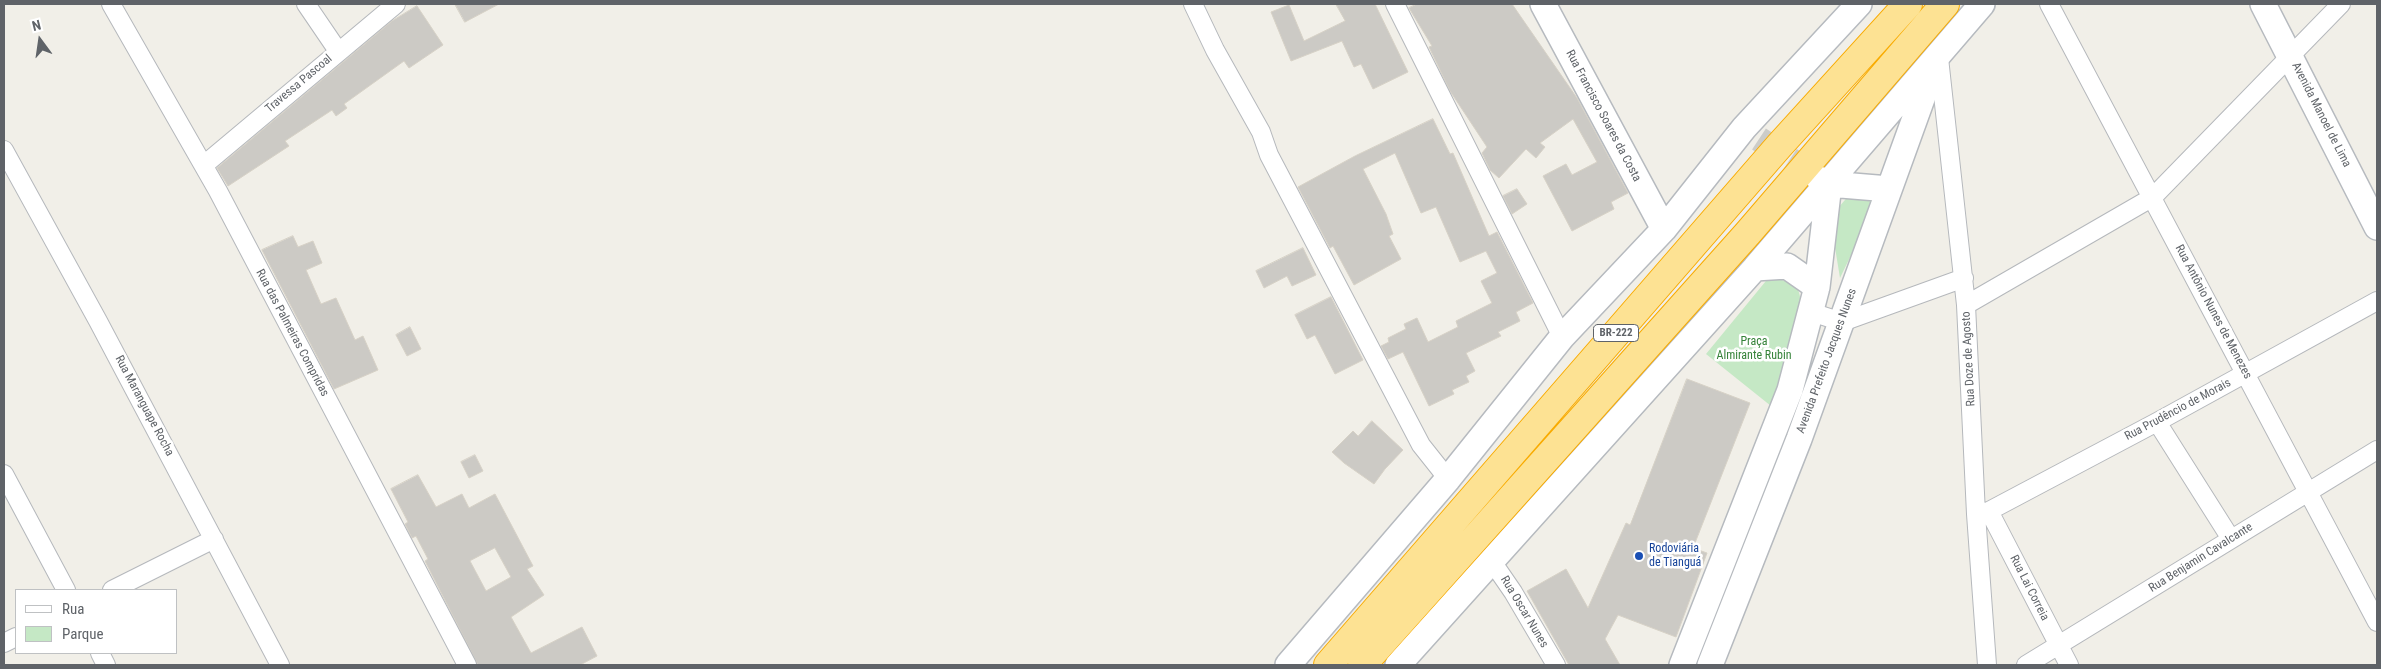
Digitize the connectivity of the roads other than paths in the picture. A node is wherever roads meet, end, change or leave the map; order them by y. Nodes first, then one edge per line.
1 (111, 4) edge
2 (306, 4) edge
3 (396, 4) edge
4 (1193, 4) edge
5 (1395, 4) edge
6 (1543, 4) edge
7 (1859, 4) edge
8 (1908, 4) edge
9 (1944, 4) edge
10 (1982, 4) edge
11 (2049, 4) edge
12 (2263, 4) edge
13 (2341, 4) edge
14 (338, 51) junction
15 (1938, 54) junction
16 (2290, 54) junction
17 (4, 150) edge
18 (204, 165) junction
19 (1822, 181) junction
20 (1890, 189) junction
21 (2153, 198) junction
22 (2377, 227) edge
23 (1664, 229) junction
24 (1755, 268) junction
25 (1964, 278) junction
26 (1817, 287) junction
27 (2377, 302) edge
28 (1966, 305) junction
29 (1811, 312) junction
30 (1842, 322) junction
31 (1562, 337) junction
32 (2246, 374) junction
33 (1790, 390) junction
34 (1814, 399) junction
35 (2157, 422) junction
36 (2377, 450) edge
37 (1758, 472) junction
38 (4, 474) edge
39 (1448, 479) junction
40 (1782, 482) junction
41 (2308, 492) junction
42 (1982, 512) junction
43 (2231, 539) junction
44 (214, 540) junction
45 (1727, 551) junction
46 (1491, 560) junction
47 (1751, 560) junction
48 (65, 589) edge
49 (114, 589) edge
50 (2377, 622) edge
51 (1695, 632) junction
52 (1719, 642) junction
53 (2059, 645) junction
54 (280, 665) edge
55 (467, 665) edge
56 (1288, 665) edge
57 (1328, 665) edge
58 (1362, 665) edge
59 (1398, 665) edge
60 (1556, 665) edge
61 (1682, 665) edge
62 (1710, 665) edge
63 (1987, 665) edge
64 (2026, 665) edge
65 (2069, 665) edge

1 - 18 street, Rua das Palmeiras Compridas
2 - 14 street
3 - 14 street, Travessa Pascoal
4 - 39 street
5 - 31 street
6 - 23 main road, Rua Francisco Soares da Costa
7 - 23 main road
8 - 57 highway, BR-222
9 - 58 highway, BR-222
10 - 15 main road
11 - 21 street, Rua Antônio Nunes de Menezes
12 - 16 main road, Avenida Manoel de Lima
13 - 16 street
14 - 18 street, Travessa Pascoal
15 - 19 main road
15 - 20 main road, Avenida Prefeito Jacques Nunes
15 - 25 street, Rua Doze de Agosto
16 - 21 street
16 - 22 main road, Avenida Manoel de Lima
17 - 44 street, Rua Maranguape Rocha
18 - 55 street, Rua das Palmeiras Compridas
19 - 20 main road
19 - 24 main road
19 - 26 main road, Avenida Prefeito Jacques Nunes
20 - 30 main road, Avenida Prefeito Jacques Nunes
21 - 28 street
21 - 32 street, Rua Antônio Nunes de Menezes
23 - 31 main road
24 - 26 main road
24 - 46 main road
25 - 28 street, Rua Doze de Agosto
25 - 30 street
26 - 29 main road, Avenida Prefeito Jacques Nunes
27 - 32 street, Rua Prudêncio de Morais
28 - 42 street, Rua Doze de Agosto
29 - 30 street
29 - 33 main road, Avenida Prefeito Jacques Nunes
30 - 34 main road, Avenida Prefeito Jacques Nunes
31 - 39 main road
32 - 35 street, Rua Prudêncio de Morais
32 - 41 street, Rua Antônio Nunes de Menezes
33 - 34 main road
33 - 37 main road, Avenida Prefeito Jacques Nunes
34 - 40 main road, Avenida Prefeito Jacques Nunes
35 - 42 street, Rua Prudêncio de Morais
35 - 43 street
36 - 41 street, Rua Benjamin Cavalcante
37 - 40 main road
37 - 45 main road, Avenida Prefeito Jacques Nunes
38 - 48 street
39 - 56 main road
40 - 47 main road, Avenida Prefeito Jacques Nunes
41 - 43 street, Rua Benjamin Cavalcante
41 - 50 street, Rua Antônio Nunes de Menezes
42 - 53 street, Rua Lai Correia
42 - 63 street, Rua Doze de Agosto
43 - 53 street, Rua Benjamin Cavalcante
44 - 49 street
44 - 54 street, Rua Maranguape Rocha
45 - 47 main road
45 - 51 main road, Avenida Prefeito Jacques Nunes
46 - 59 main road
46 - 60 street, Rua Oscar Nunes
47 - 52 main road, Avenida Prefeito Jacques Nunes
51 - 52 main road
51 - 61 main road, Avenida Prefeito Jacques Nunes
52 - 62 main road, Avenida Prefeito Jacques Nunes
53 - 64 street, Rua Benjamin Cavalcante
53 - 65 street, Rua Lai Correia

